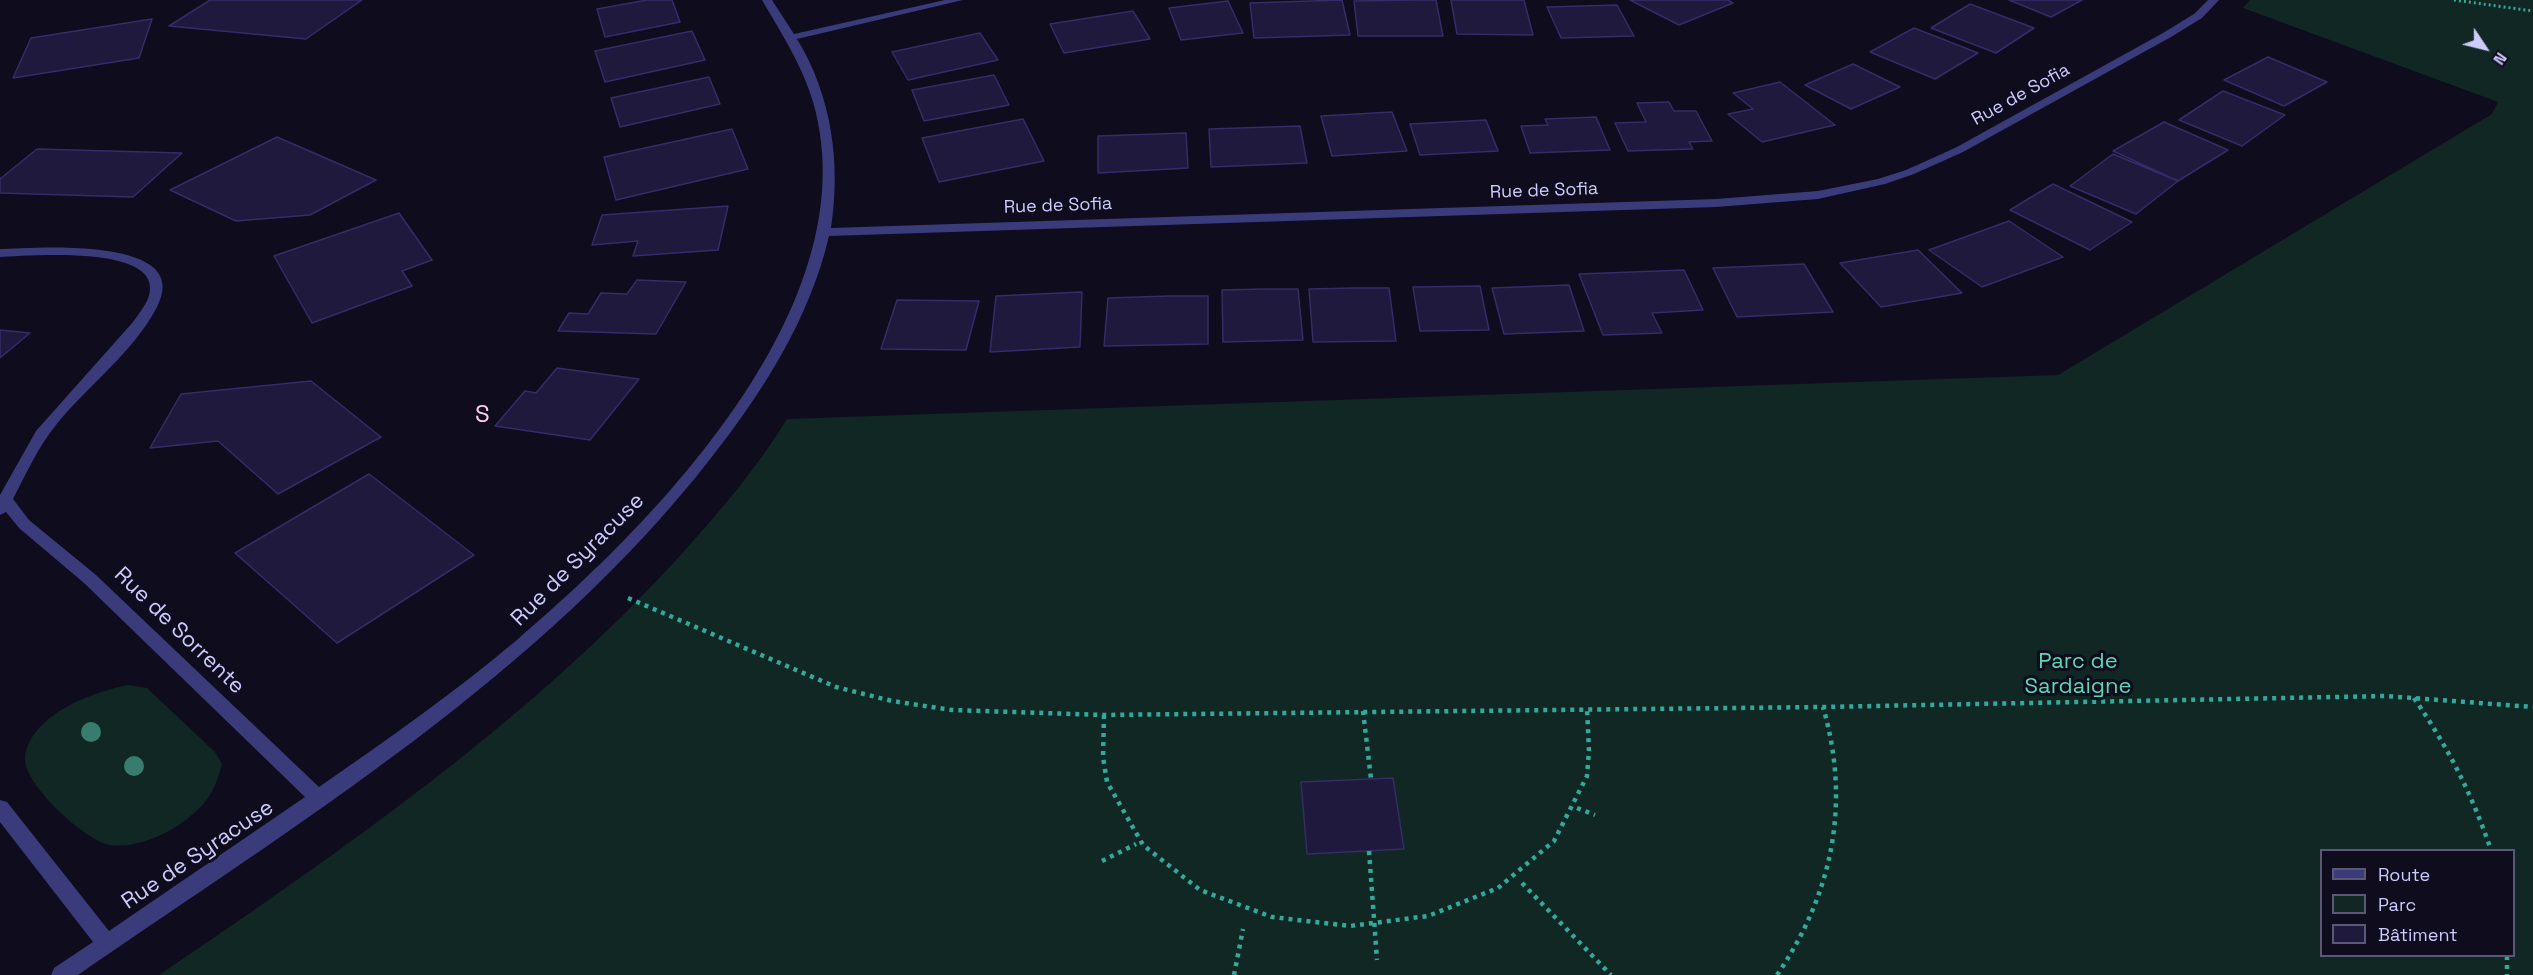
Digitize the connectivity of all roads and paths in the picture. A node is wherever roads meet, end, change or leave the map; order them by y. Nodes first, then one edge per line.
1 (767, 0) edge
2 (958, 0) edge
3 (2214, 0) edge
4 (2454, 0) edge
5 (2533, 11) edge
6 (790, 38) junction
7 (825, 232) junction
8 (0, 253) edge
9 (3, 505) edge
10 (630, 599) dead end
11 (2414, 698) junction
12 (1823, 707) junction
13 (2533, 707) edge
14 (1587, 708) junction
15 (1363, 711) junction
16 (1104, 715) junction
17 (1371, 779) dead end
18 (318, 798) junction
19 (0, 808) edge
20 (1576, 808) junction
21 (1595, 815) dead end
22 (1136, 844) junction
23 (2491, 849) edge
24 (1369, 851) dead end
25 (1141, 852) dead end
26 (1102, 861) dead end
27 (1544, 861) dead end
28 (1529, 877) dead end
29 (1522, 883) junction
30 (1515, 889) dead end
31 (1235, 925) dead end
32 (1243, 929) junction
33 (1254, 931) dead end
34 (107, 944) junction
35 (1386, 944) dead end
36 (1365, 945) dead end
37 (1376, 946) junction
38 (2508, 957) edge
39 (1377, 960) dead end
40 (61, 975) edge
41 (1234, 975) edge
42 (1611, 975) edge
43 (1777, 975) edge
44 (2507, 975) edge

1 - 6 street, Rue de Syracuse
2 - 6 street
3 - 7 street, Rue de Sofia
4 - 5 path
6 - 7 street, Rue de Syracuse
7 - 18 street, Rue de Syracuse
8 - 9 street, Rue de Sorrente
9 - 18 street, Rue de Sorrente
10 - 16 path
11 - 12 path
11 - 13 path
11 - 23 path
12 - 14 path
12 - 43 path
14 - 15 path
14 - 20 path
15 - 16 path
15 - 17 path
16 - 22 path
18 - 34 street, Rue de Syracuse
19 - 34 street
20 - 21 path
20 - 27 path
22 - 25 path
22 - 26 path
24 - 37 path
28 - 29 path
29 - 30 path
29 - 42 path
31 - 32 path
32 - 33 path
32 - 41 path
34 - 40 street, Rue de Syracuse
35 - 37 path
36 - 37 path
37 - 39 path
38 - 44 path

